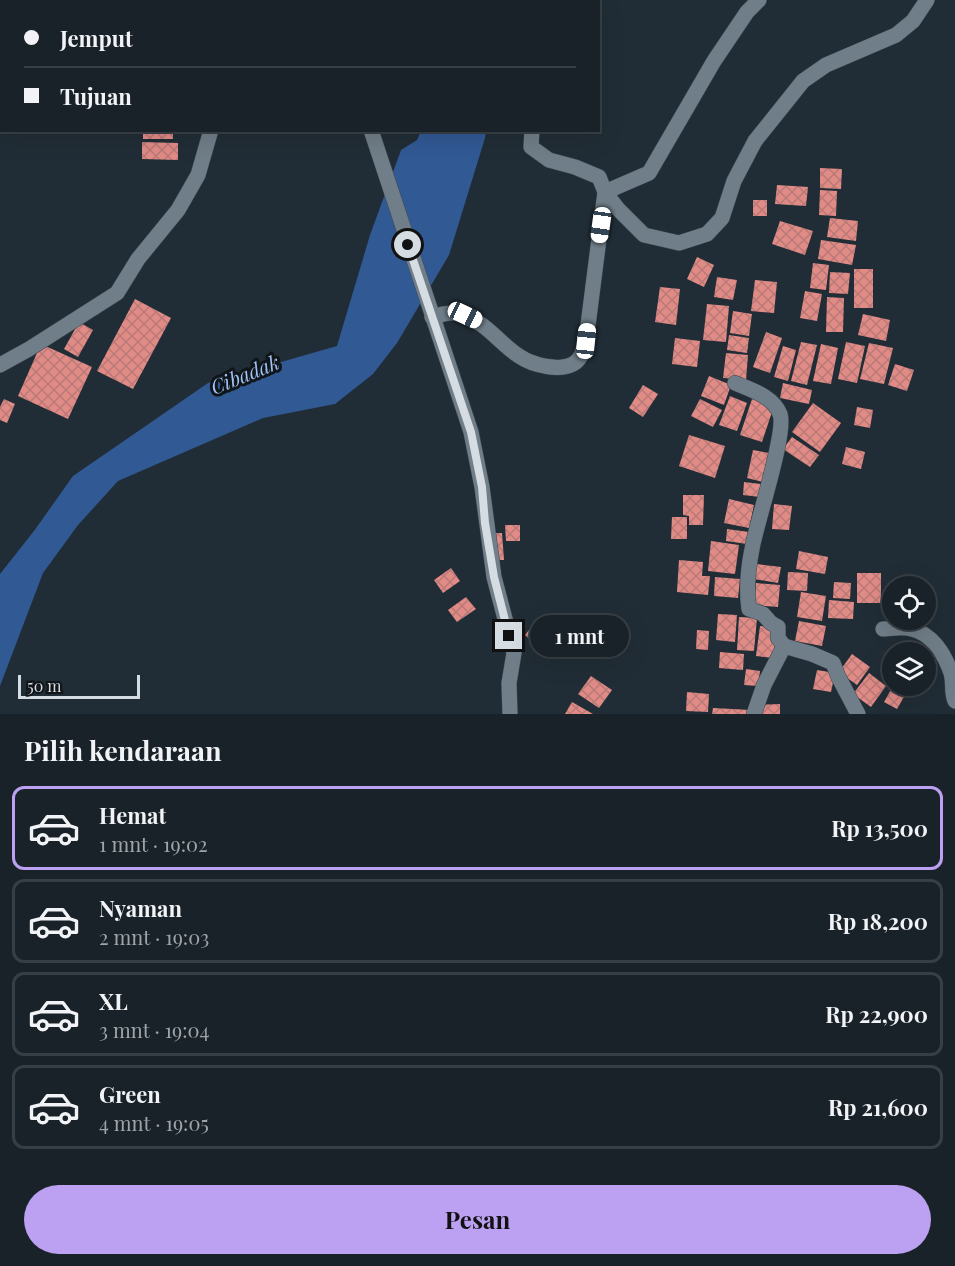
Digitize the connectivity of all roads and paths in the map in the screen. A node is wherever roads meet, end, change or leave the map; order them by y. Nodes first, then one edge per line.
1 (759, 0) edge
2 (927, 0) edge
3 (210, 132) edge
4 (372, 132) edge
5 (532, 132) edge
6 (605, 192) junction
7 (430, 310) junction
8 (0, 365) edge
9 (735, 383) dead end
10 (915, 630) edge
11 (784, 646) junction
12 (954, 691) edge
13 (510, 714) edge
14 (754, 714) edge
15 (858, 714) edge

1 - 6 street
2 - 6 street
3 - 8 street
4 - 7 street
5 - 6 street
6 - 7 street
7 - 13 street
9 - 11 street
10 - 12 street
11 - 14 street
11 - 15 street

